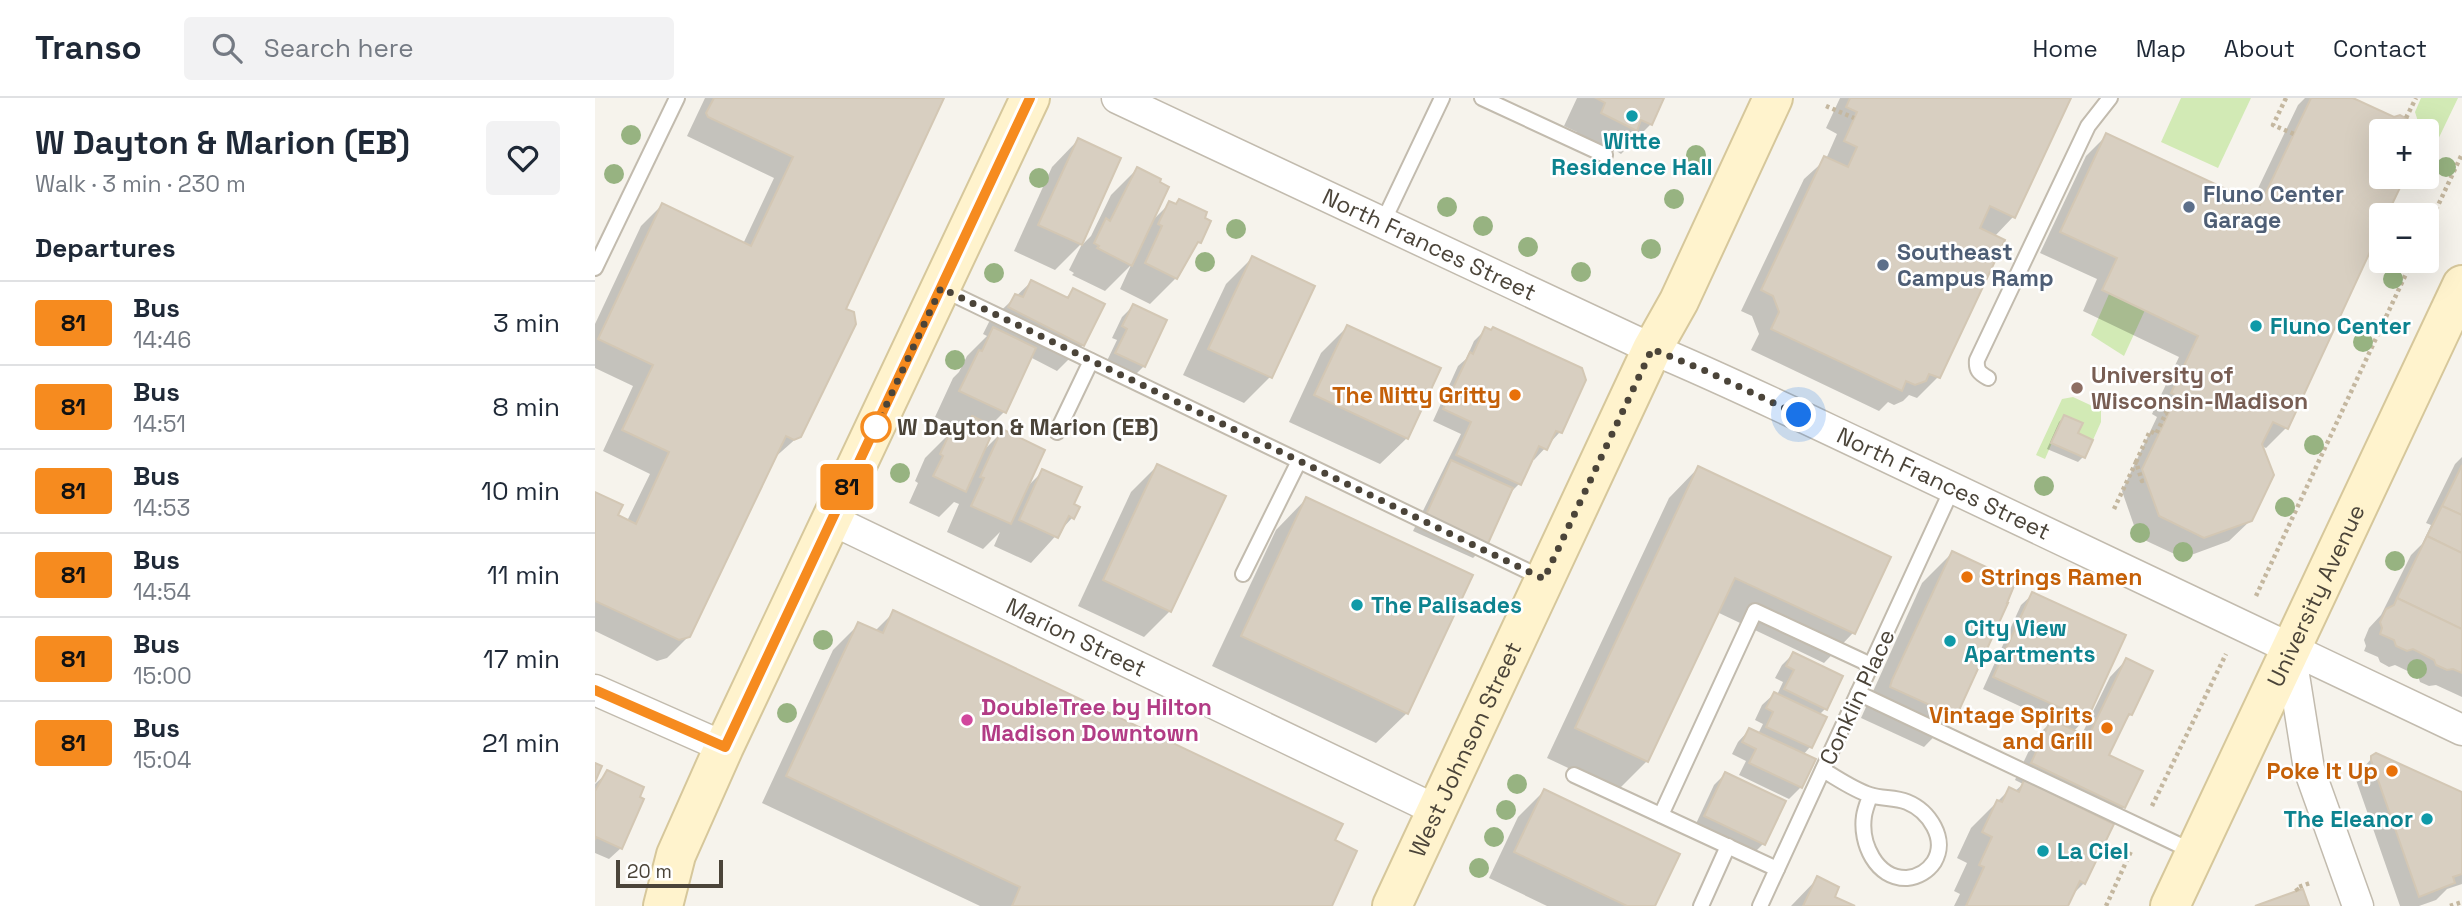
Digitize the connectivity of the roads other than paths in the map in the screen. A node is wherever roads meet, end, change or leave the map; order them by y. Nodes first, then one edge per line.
1 (677, 98) edge
2 (1030, 98) edge
3 (1117, 98) edge
4 (1442, 98) edge
5 (1482, 98) edge
6 (1773, 98) edge
7 (2110, 98) edge
8 (1605, 155) dead end
9 (1383, 222) junction
10 (595, 268) edge
11 (2462, 285) edge
12 (941, 288) junction
13 (1652, 349) junction
14 (1091, 361) junction
15 (1988, 378) dead end
16 (1057, 432) dead end
17 (1299, 461) junction
18 (1953, 487) junction
19 (832, 520) junction
20 (1243, 574) dead end
21 (1544, 579) junction
22 (2290, 650) junction
23 (1871, 665) junction
24 (595, 690) edge
25 (1858, 693) junction
26 (2462, 730) edge
27 (725, 747) junction
28 (1822, 770) junction
29 (1574, 775) dead end
30 (1870, 796) junction
31 (1436, 810) junction
32 (1661, 815) junction
33 (1728, 846) junction
34 (2195, 852) junction
35 (1777, 869) junction
36 (663, 906) edge
37 (1392, 906) edge
38 (1702, 906) edge
39 (1760, 906) edge
40 (2170, 906) edge
41 (2358, 906) edge

1 - 10 lane
2 - 12 main road
3 - 9 street, North Frances Street
4 - 9 lane
5 - 8 lane
6 - 13 main road, West Johnson Street
7 - 15 lane
9 - 13 street, North Frances Street
11 - 22 main road, University Avenue
12 - 14 lane
12 - 19 main road
13 - 18 street, North Frances Street
13 - 21 main road, West Johnson Street
14 - 16 lane
14 - 17 lane
17 - 20 lane
17 - 21 lane
18 - 22 street, North Frances Street
18 - 23 lane, Conklin Place
19 - 27 main road
19 - 31 street, Marion Street
21 - 31 main road, West Johnson Street
22 - 26 street, North Frances Street
22 - 34 main road, University Avenue
22 - 41 street
23 - 25 lane, Conklin Place
23 - 32 lane
24 - 27 street
25 - 28 lane, Conklin Place
25 - 34 lane
27 - 36 main road
28 - 30 lane
28 - 35 lane, Conklin Place
29 - 32 lane
30 - 30 lane
31 - 37 main road, West Johnson Street
32 - 33 lane
33 - 35 lane
33 - 38 lane
34 - 40 main road, University Avenue
35 - 39 lane, Conklin Place

